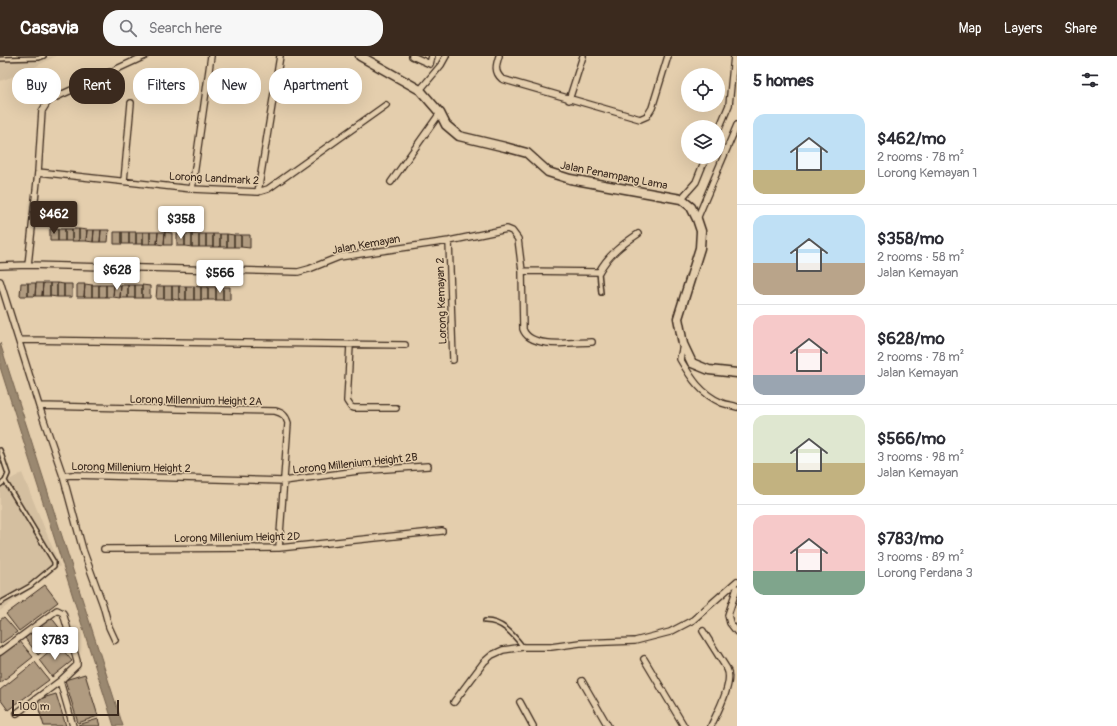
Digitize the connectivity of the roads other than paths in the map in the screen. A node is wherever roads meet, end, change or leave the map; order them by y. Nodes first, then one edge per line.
1 (44, 56) edge
2 (145, 56) edge
3 (211, 56) edge
4 (280, 56) edge
5 (360, 56) edge
6 (412, 56) edge
7 (432, 56) edge
8 (446, 56) edge
9 (499, 56) edge
10 (583, 56) edge
11 (668, 56) edge
12 (734, 56) edge
13 (0, 59) edge
14 (420, 90) junction
15 (569, 100) junction
16 (131, 103) dead end
17 (386, 105) dead end
18 (440, 113) junction
19 (723, 120) edge
20 (737, 125) edge
21 (703, 164) edge
22 (38, 172) junction
23 (124, 181) junction
24 (391, 182) dead end
25 (192, 189) junction
26 (258, 192) junction
27 (681, 199) junction
28 (698, 219) junction
29 (638, 234) dead end
30 (449, 242) junction
31 (28, 265) junction
32 (0, 266) edge
33 (522, 271) junction
34 (599, 272) junction
35 (0, 280) edge
36 (601, 293) dead end
37 (19, 340) junction
38 (592, 342) dead end
39 (683, 344) junction
40 (350, 345) junction
41 (406, 345) dead end
42 (454, 360) dead end
43 (737, 373) edge
44 (39, 406) junction
45 (396, 408) dead end
46 (737, 408) edge
47 (0, 450) edge
48 (428, 466) dead end
49 (63, 476) junction
50 (4, 481) junction
51 (284, 481) junction
52 (0, 485) edge
53 (442, 531) dead end
54 (279, 548) junction
55 (104, 549) dead end
56 (737, 580) edge
57 (737, 588) edge
58 (0, 603) edge
59 (485, 621) dead end
60 (703, 631) dead end
61 (737, 632) edge
62 (115, 640) dead end
63 (523, 646) junction
64 (0, 652) edge
65 (644, 659) dead end
66 (60, 681) junction
67 (582, 681) dead end
68 (454, 702) dead end
69 (520, 702) dead end
70 (17, 713) dead end
71 (73, 726) edge
72 (533, 726) edge
73 (608, 726) edge
74 (684, 726) edge
75 (711, 726) edge

1 - 13 lane
2 - 22 street
3 - 25 street
4 - 26 street
5 - 14 main road, Jalan Penampang Lama
6 - 7 street
8 - 14 street
9 - 15 street
10 - 15 street
11 - 15 street
12 - 19 street
14 - 18 main road, Jalan Penampang Lama
16 - 23 street
17 - 26 street, Lorong Landmark 2
18 - 24 street
18 - 27 main road, Jalan Penampang Lama
20 - 28 street
21 - 27 street
22 - 23 street, Lorong Landmark 2
22 - 31 street
23 - 25 street, Lorong Landmark 2
25 - 26 street, Lorong Landmark 2
27 - 28 main road, Jalan Penampang Lama
28 - 39 main road, Jalan Penampang Lama
29 - 34 street
30 - 31 street, Jalan Kemayan
30 - 33 street, Jalan Kemayan
30 - 42 street, Lorong Kemayan 2
31 - 32 street, Jalan Kemayan
33 - 34 street
33 - 38 street, Jalan Kemayan
34 - 36 lane
35 - 37 street, Lorong Millenium Height 2
37 - 40 street
37 - 44 street, Lorong Millenium Height 2
39 - 43 main road, Jalan Penampang Lama
39 - 46 street
40 - 41 street
40 - 45 street
44 - 49 street, Lorong Millenium Height 2
44 - 51 street, Lorong Millennium Height 2A
47 - 50 lane
48 - 51 street, Lorong Millenium Height 2B
49 - 51 street, Lorong Millenium Height 2
49 - 62 street
50 - 52 lane
50 - 58 lane
51 - 54 street
53 - 54 street, Lorong Millenium Height 2D
54 - 55 street, Lorong Millenium Height 2D
56 - 63 street
57 - 61 street
59 - 63 lane
60 - 75 street
63 - 68 street
64 - 66 street
65 - 74 street
66 - 70 street
66 - 71 street
67 - 73 street
69 - 72 street

